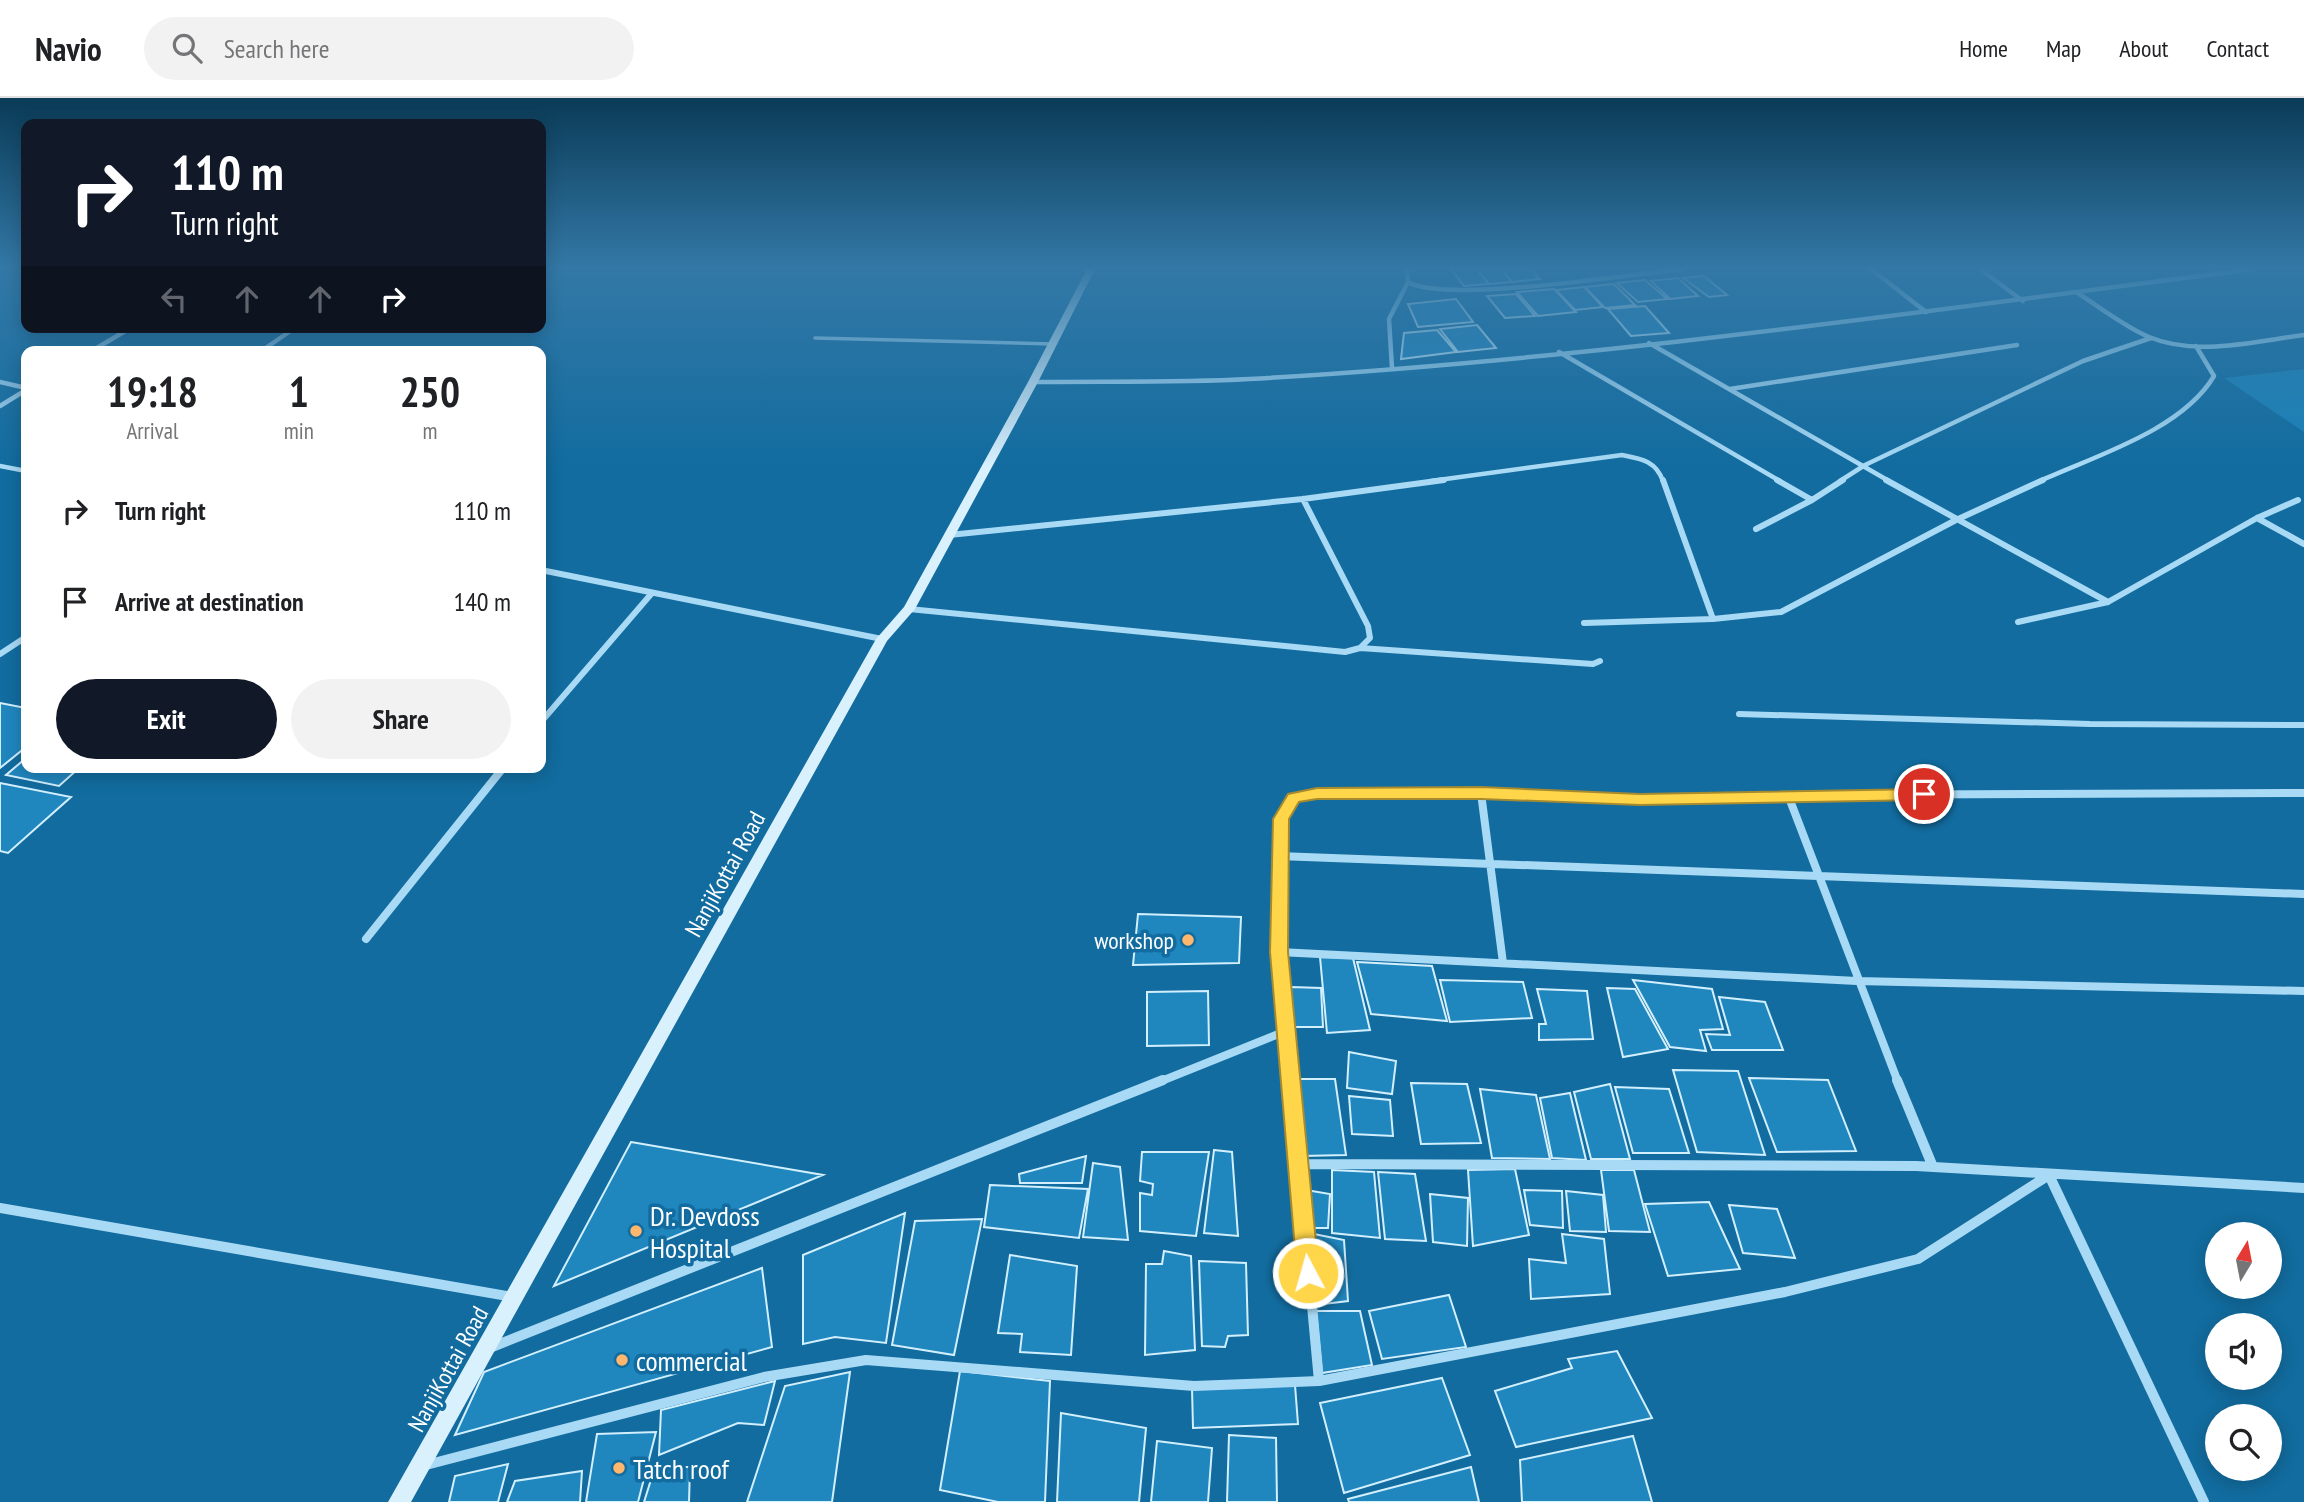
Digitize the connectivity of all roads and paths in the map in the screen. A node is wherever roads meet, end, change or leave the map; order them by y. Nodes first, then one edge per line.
1 (119, 335) edge
2 (285, 335) edge
3 (1058, 335) edge
4 (1390, 335) edge
5 (1721, 335) edge
6 (2145, 335) edge
7 (2304, 335) edge
8 (815, 338) dead end
9 (2151, 338) junction
10 (1649, 342) junction
11 (1053, 344) junction
12 (2017, 345) dead end
13 (100, 346) edge
14 (269, 346) edge
15 (2196, 346) junction
16 (1559, 352) junction
17 (1392, 368) junction
18 (0, 382) edge
19 (1033, 382) junction
20 (21, 388) edge
21 (1729, 389) junction
22 (21, 392) edge
23 (0, 406) edge
24 (1865, 465) junction
25 (0, 467) edge
26 (21, 470) edge
27 (1303, 499) junction
28 (1812, 500) junction
29 (2298, 500) dead end
30 (2257, 518) junction
31 (1956, 520) junction
32 (1756, 529) dead end
33 (949, 534) junction
34 (2304, 544) edge
35 (546, 571) edge
36 (652, 593) junction
37 (2108, 602) junction
38 (909, 609) junction
39 (1713, 619) junction
40 (2018, 622) dead end
41 (1584, 623) dead end
42 (882, 639) junction
43 (21, 640) edge
44 (1360, 648) junction
45 (0, 654) edge
46 (1600, 661) dead end
47 (1739, 714) dead end
48 (546, 716) edge
49 (2304, 725) edge
50 (499, 773) edge
51 (1481, 793) junction
52 (2304, 793) edge
53 (1788, 795) junction
54 (1279, 856) junction
55 (1490, 863) junction
56 (1821, 876) junction
57 (2304, 894) edge
58 (366, 939) dead end
59 (1279, 952) junction
60 (1503, 963) junction
61 (1857, 981) junction
62 (2304, 991) edge
63 (1286, 1031) junction
64 (1297, 1164) junction
65 (1933, 1167) junction
66 (2049, 1175) junction
67 (2304, 1188) edge
68 (0, 1208) edge
69 (513, 1297) junction
70 (485, 1350) junction
71 (1319, 1381) junction
72 (419, 1466) junction
73 (399, 1502) edge
74 (2204, 1502) edge

1 - 13 street
2 - 14 street
3 - 11 main road, NanjiKottai Road
4 - 17 street
5 - 10 street
6 - 9 street
7 - 15 street
8 - 11 lane
9 - 15 street
9 - 24 street
10 - 16 street
10 - 21 street
11 - 19 main road, NanjiKottai Road
12 - 21 street
15 - 31 street
16 - 17 street
16 - 28 street
17 - 19 street
18 - 20 street
19 - 33 main road, NanjiKottai Road
21 - 24 street
22 - 23 street
24 - 28 street
24 - 31 street
25 - 26 street
27 - 33 street
27 - 39 street
27 - 44 street
28 - 32 street
29 - 30 street
30 - 34 street
30 - 37 street
31 - 37 street
31 - 39 street
33 - 38 main road, NanjiKottai Road
35 - 36 street
36 - 42 street
36 - 48 street
37 - 40 street
38 - 42 main road, NanjiKottai Road
38 - 44 street
39 - 41 street
42 - 69 main road, NanjiKottai Road
43 - 45 street
44 - 46 street
47 - 49 street
50 - 58 street
51 - 53 street
51 - 54 street
51 - 55 street
52 - 53 street
53 - 56 street
54 - 55 street
54 - 59 street
55 - 56 street
55 - 60 street
56 - 57 street
56 - 61 street
59 - 60 street
59 - 63 street
60 - 61 street
61 - 62 street
61 - 65 street
63 - 64 street
63 - 70 street
64 - 65 street
64 - 71 street
65 - 66 street
66 - 67 street
66 - 71 street
66 - 74 street
68 - 69 street
69 - 70 main road, NanjiKottai Road
70 - 72 main road, NanjiKottai Road
71 - 72 street
72 - 73 main road, NanjiKottai Road

